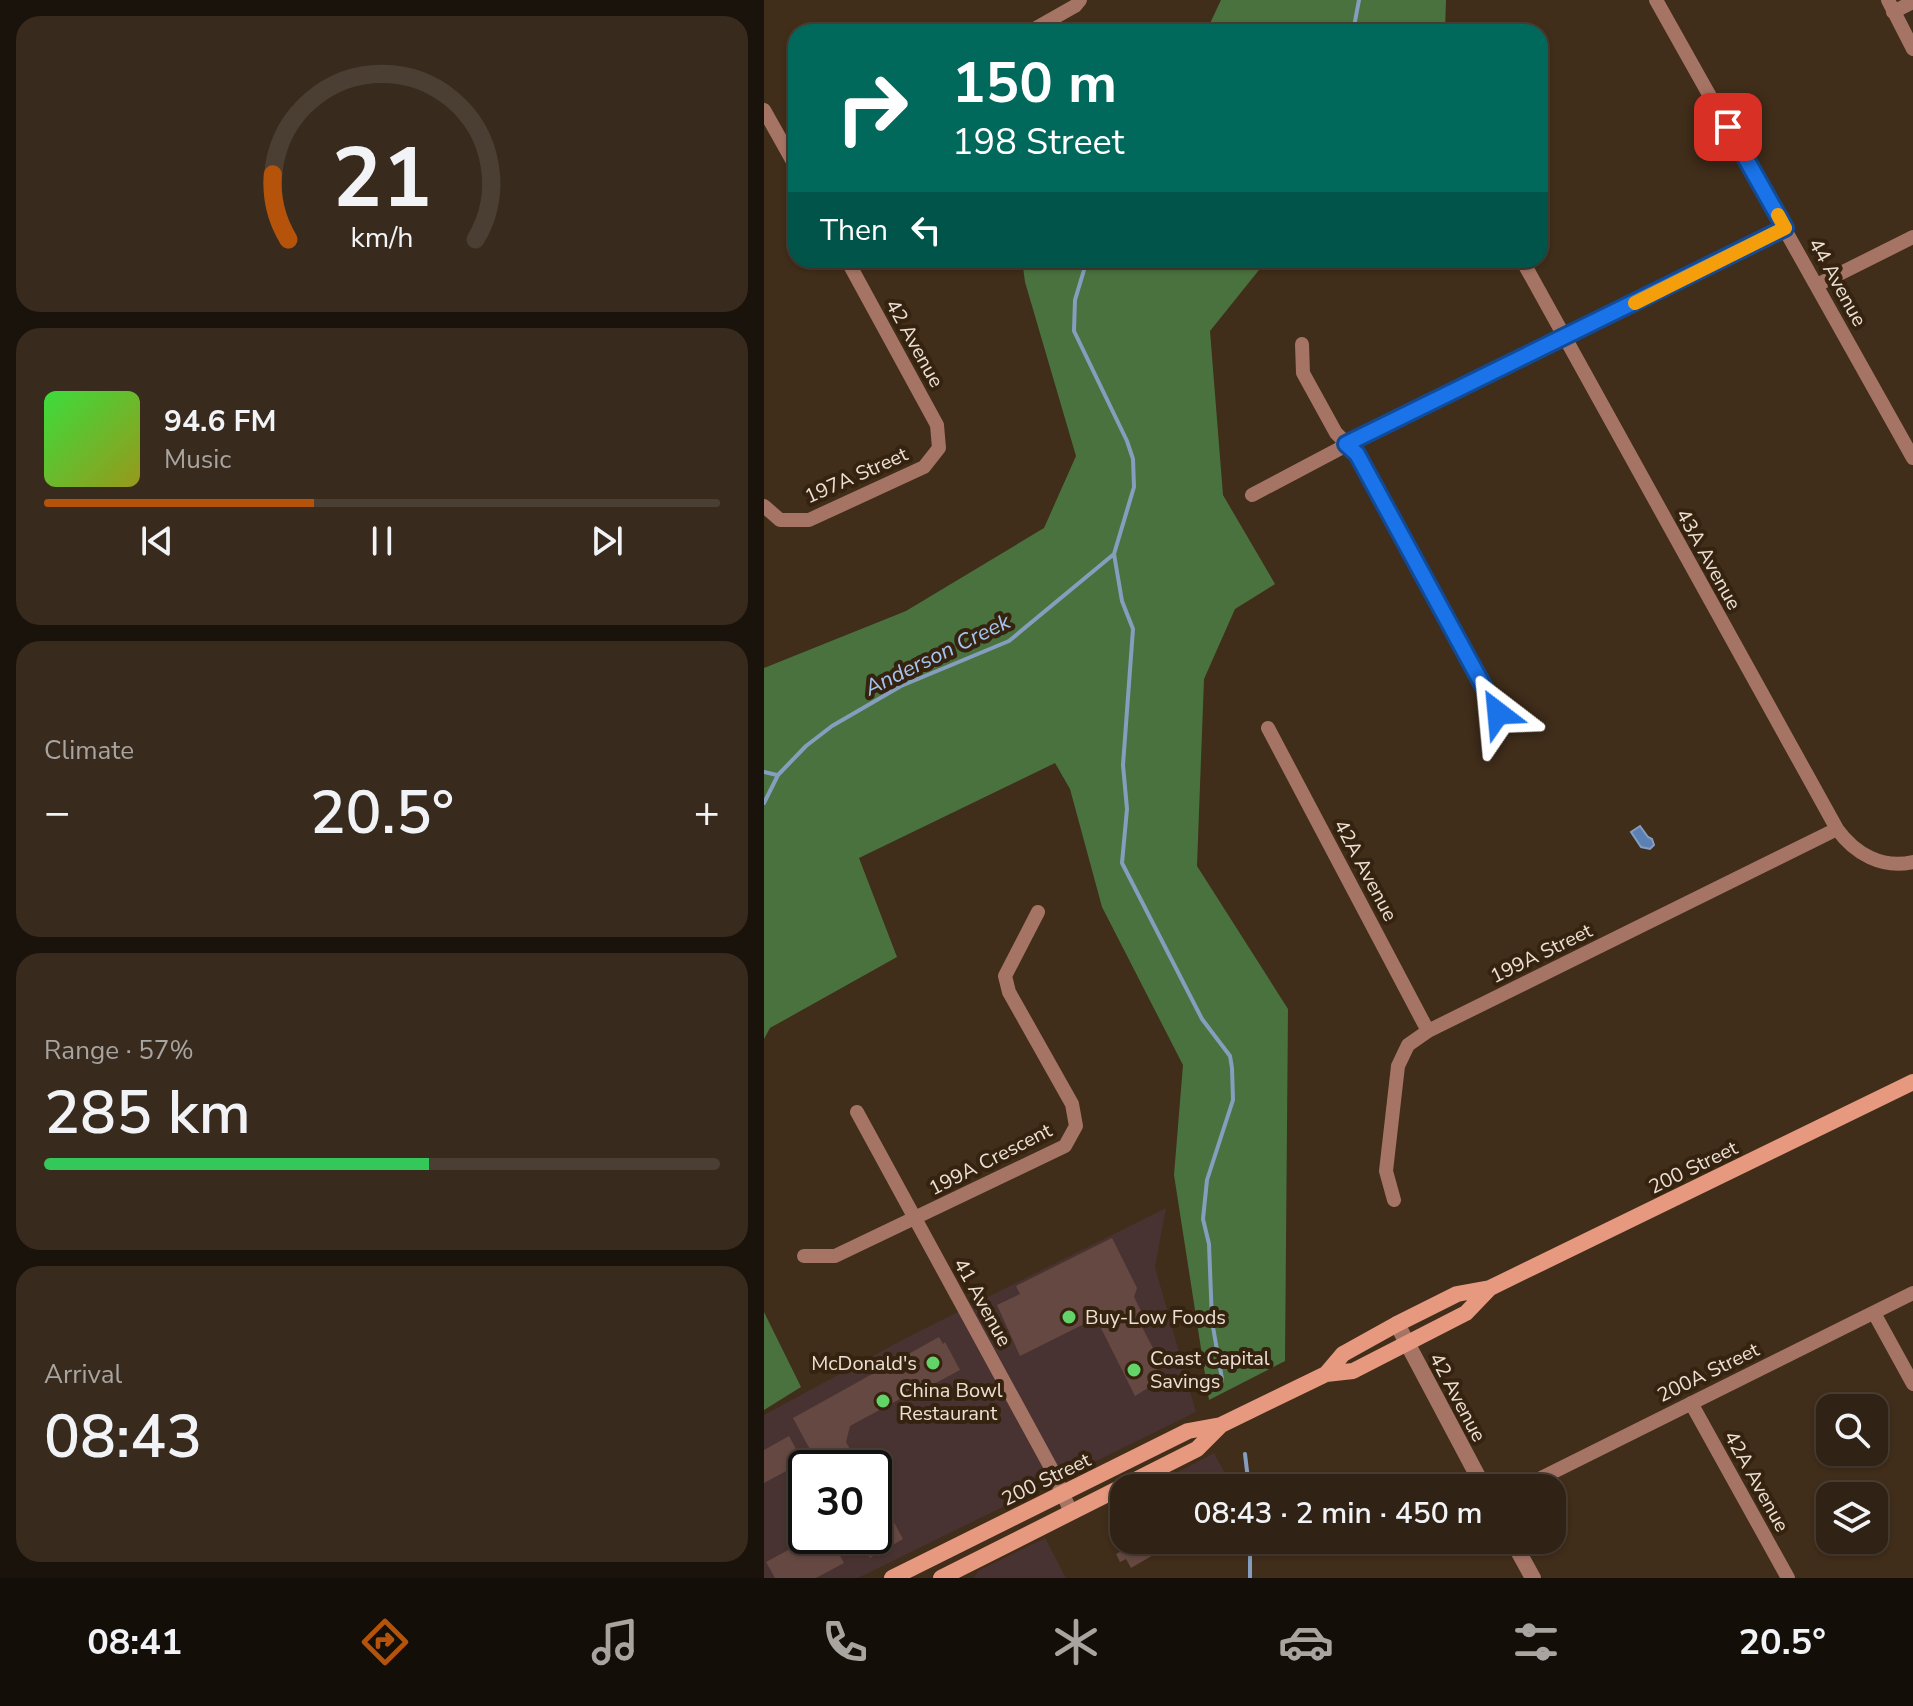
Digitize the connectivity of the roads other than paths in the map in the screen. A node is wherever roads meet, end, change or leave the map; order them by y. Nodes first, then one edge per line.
1 (1080, 0) edge
2 (1656, 0) edge
3 (1913, 2) edge
4 (1891, 6) edge
5 (1043, 24) edge
6 (1913, 49) edge
7 (764, 110) edge
8 (788, 152) edge
9 (1785, 228) junction
10 (1913, 237) edge
11 (851, 268) edge
12 (1526, 268) edge
13 (1817, 285) junction
14 (1564, 337) junction
15 (1302, 344) dead end
16 (1346, 444) junction
17 (939, 448) joint
18 (1913, 458) edge
19 (1252, 495) dead end
20 (764, 506) edge
21 (1498, 713) dead end
22 (1268, 728) dead end
23 (1837, 829) junction
24 (1913, 862) edge
25 (1038, 912) dead end
26 (1428, 1031) junction
27 (1913, 1082) edge
28 (857, 1112) dead end
29 (1394, 1200) dead end
30 (915, 1219) junction
31 (804, 1256) dead end
32 (1490, 1288) junction
33 (1913, 1293) edge
34 (1874, 1313) junction
35 (1397, 1324) junction
36 (1407, 1343) junction
37 (1326, 1374) junction
38 (1913, 1384) edge
39 (1691, 1403) junction
40 (1221, 1425) junction
41 (1477, 1474) edge
42 (1549, 1474) edge
43 (1063, 1492) junction
44 (1071, 1512) junction
45 (943, 1553) junction
46 (1520, 1554) edge
47 (950, 1576) edge
48 (892, 1578) edge
49 (1533, 1578) edge
50 (1788, 1578) edge

1 - 5 street
2 - 9 street, 44 Avenue
3 - 4 street
4 - 6 street
7 - 8 street
9 - 13 street, 44 Avenue
9 - 14 street
10 - 13 street
11 - 17 street, 42 Avenue
12 - 14 street, 43A Avenue
13 - 18 street, 44 Avenue
14 - 16 street
14 - 23 street, 43A Avenue
15 - 16 street
16 - 19 street
16 - 21 street
17 - 20 street, 197A Street
22 - 26 street, 42A Avenue
23 - 24 street, 43A Avenue
23 - 26 street, 199A Street
25 - 30 street, 199A Crescent
26 - 29 street, 199A Street
27 - 32 main road, 200 Street
28 - 30 street, 41 Avenue
30 - 31 street
30 - 43 street, 41 Avenue
32 - 35 main road, 200 Street
32 - 36 main road, 200 Street
33 - 34 street, 200A Street
34 - 38 street
34 - 39 street, 200A Street
35 - 36 street, 42 Avenue
35 - 37 main road, 200 Street
36 - 37 main road, 200 Street
36 - 41 street, 42 Avenue
37 - 40 main road, 200 Street
39 - 42 street, 200A Street
39 - 50 street, 42A Avenue
40 - 43 main road, 200 Street
40 - 44 main road, 200 Street
43 - 44 street, 41 Avenue
43 - 45 main road, 200 Street
44 - 47 main road, 200 Street
45 - 47 street
45 - 48 main road, 200 Street
46 - 49 street

